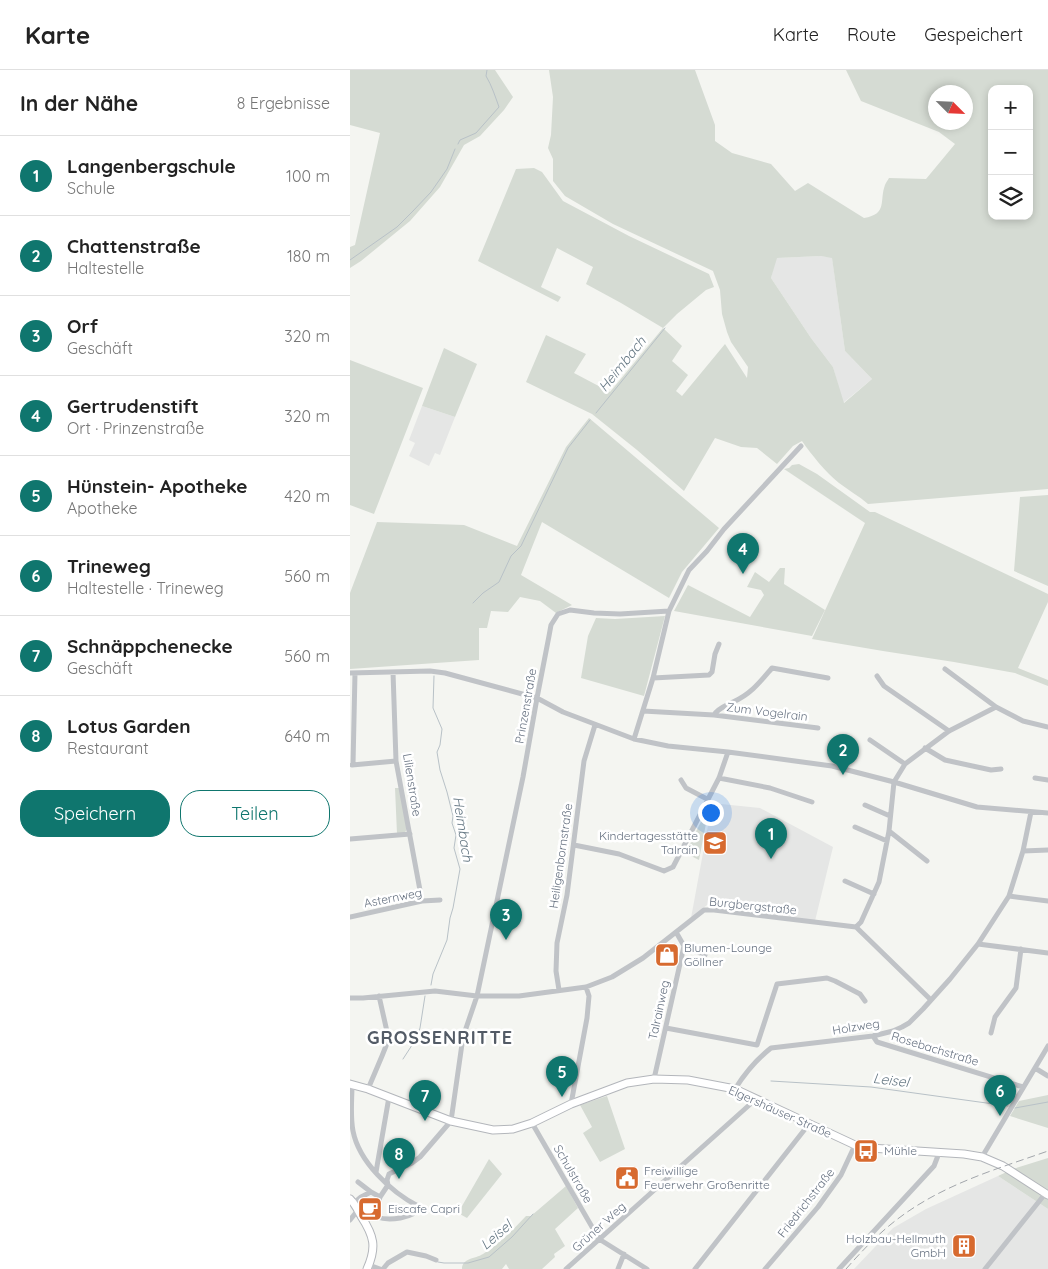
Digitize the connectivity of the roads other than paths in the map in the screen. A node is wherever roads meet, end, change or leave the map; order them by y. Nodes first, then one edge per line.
1 (801, 446) dead end
2 (669, 611) junction
3 (719, 644) dead end
4 (945, 669) dead end
5 (393, 672) junction
6 (352, 673) edge
7 (877, 676) dead end
8 (653, 678) junction
9 (828, 678) dead end
10 (537, 698) junction
11 (996, 707) junction
12 (643, 711) junction
13 (714, 715) junction
14 (595, 725) junction
15 (1048, 727) edge
16 (818, 728) dead end
17 (949, 731) junction
18 (634, 739) junction
19 (870, 740) dead end
20 (925, 748) junction
21 (728, 752) junction
22 (396, 761) junction
23 (905, 764) junction
24 (352, 765) edge
25 (1001, 770) dead end
26 (719, 778) junction
27 (1035, 778) dead end
28 (681, 780) dead end
29 (1048, 780) edge
30 (894, 782) junction
31 (707, 799) junction
32 (812, 802) dead end
33 (865, 805) dead end
34 (1031, 812) junction
35 (1048, 813) edge
36 (890, 816) junction
37 (855, 827) dead end
38 (889, 831) junction
39 (410, 834) junction
40 (350, 839) edge
41 (887, 841) junction
42 (574, 845) junction
43 (1048, 850) edge
44 (1023, 851) junction
45 (927, 860) dead end
46 (844, 881) dead end
47 (874, 894) junction
48 (1009, 896) junction
49 (440, 900) dead end
50 (1048, 900) edge
51 (422, 901) junction
52 (350, 917) edge
53 (856, 928) junction
54 (676, 932) junction
55 (978, 944) junction
56 (684, 946) junction
57 (1021, 949) junction
58 (1048, 953) edge
59 (705, 955) dead end
60 (586, 988) junction
61 (559, 990) junction
62 (379, 996) junction
63 (477, 996) junction
64 (350, 998) edge
65 (931, 1000) junction
66 (865, 1001) dead end
67 (666, 1028) junction
68 (991, 1033) dead end
69 (872, 1036) junction
70 (757, 1046) junction
71 (1048, 1046) edge
72 (760, 1056) junction
73 (1035, 1068) junction
74 (1048, 1076) edge
75 (654, 1079) junction
76 (351, 1084) edge
77 (1023, 1088) junction
78 (368, 1089) junction
79 (735, 1089) junction
80 (389, 1097) junction
81 (756, 1099) junction
82 (571, 1104) junction
83 (451, 1121) junction
84 (532, 1123) junction
85 (809, 1124) junction
86 (855, 1145) junction
87 (939, 1153) junction
88 (982, 1157) junction
89 (376, 1172) junction
90 (358, 1182) dead end
91 (388, 1185) junction
92 (371, 1192) junction
93 (1047, 1195) edge
94 (380, 1197) junction
95 (354, 1204) edge
96 (350, 1220) edge
97 (600, 1239) junction
98 (624, 1254) junction
99 (436, 1260) dead end
100 (368, 1267) edge
101 (381, 1269) edge
102 (566, 1269) edge
103 (618, 1269) edge
104 (647, 1269) edge
105 (695, 1269) edge
106 (765, 1269) edge
107 (839, 1269) edge
108 (986, 1269) edge

1 - 2 street
2 - 8 street
2 - 10 street, Prinzenstraße
3 - 8 street
4 - 11 street
5 - 6 street
5 - 10 street
5 - 22 street, Lilienstraße
6 - 24 street
7 - 17 street
8 - 12 street
9 - 13 street, Zum Vogelrain
10 - 14 street
10 - 63 street, Prinzenstraße
11 - 15 street
11 - 17 street
12 - 13 street, Zum Vogelrain
12 - 18 street
13 - 16 street, Zum Vogelrain
14 - 18 street
14 - 42 street, Heiligenbornstraße
17 - 20 street
18 - 21 street
19 - 23 street
20 - 23 street
20 - 25 street
21 - 26 street
21 - 30 street
22 - 24 street
22 - 39 street, Lilienstraße
23 - 30 street
26 - 31 street
26 - 32 street
27 - 29 street
28 - 31 street
30 - 34 street
30 - 36 street
31 - 42 street
33 - 36 street
34 - 35 street
34 - 44 street, Holzweg
36 - 38 street
37 - 41 street
38 - 41 street
38 - 45 street
39 - 40 street
39 - 51 street, Lilienstraße
41 - 47 street
42 - 61 street, Heiligenbornstraße
43 - 44 street
44 - 48 street, Holzweg
46 - 47 street
47 - 53 street
48 - 50 street
48 - 55 street, Holzweg
49 - 51 street, Asternweg
51 - 52 street, Asternweg
53 - 54 street, Burgbergstraße
53 - 65 street
54 - 56 street
54 - 60 street, Burgbergstraße
55 - 57 street
55 - 65 street, Holzweg
56 - 59 street
56 - 67 street, Talrainweg
57 - 58 street
57 - 68 street
60 - 61 street, Burgbergstraße
60 - 82 street
61 - 63 street, Burgbergstraße
62 - 63 street, Burgbergstraße
62 - 64 street, Burgbergstraße
62 - 78 street
63 - 83 street, Prinzenstraße
65 - 69 street, Holzweg
66 - 70 street
67 - 70 street
67 - 75 street, Talrainweg
69 - 72 street, Holzweg
69 - 77 street, Rosebachstraße
70 - 72 street
71 - 73 street
72 - 79 street
73 - 74 street
73 - 77 street
75 - 79 street, Elgershäuser Straße
75 - 82 street, Elgershäuser Straße
76 - 78 street, Elgershäuser Straße
76 - 89 street
77 - 88 street
78 - 80 street, Elgershäuser Straße
79 - 81 street, Elgershäuser Straße
80 - 83 street, Elgershäuser Straße
80 - 89 street
81 - 85 street, Elgershäuser Straße
81 - 97 street, Grüner Weg
82 - 84 street, Elgershäuser Straße
83 - 84 street, Elgershäuser Straße
83 - 91 street
84 - 97 street, Schulstraße
85 - 86 street, Elgershäuser Straße
85 - 105 street
86 - 87 street, Elgershäuser Straße
86 - 106 street, Friedrichstraße
87 - 88 street, Elgershäuser Straße
87 - 107 street
88 - 93 street, Elgershäuser Straße
89 - 91 street
90 - 92 street
91 - 94 street
91 - 94 street
92 - 94 street
92 - 95 street
93 - 108 street
95 - 96 street
95 - 100 street
97 - 98 street, Schulstraße
97 - 102 street, Grüner Weg
98 - 103 street
98 - 104 street, Schulstraße
99 - 101 street
100 - 101 street

